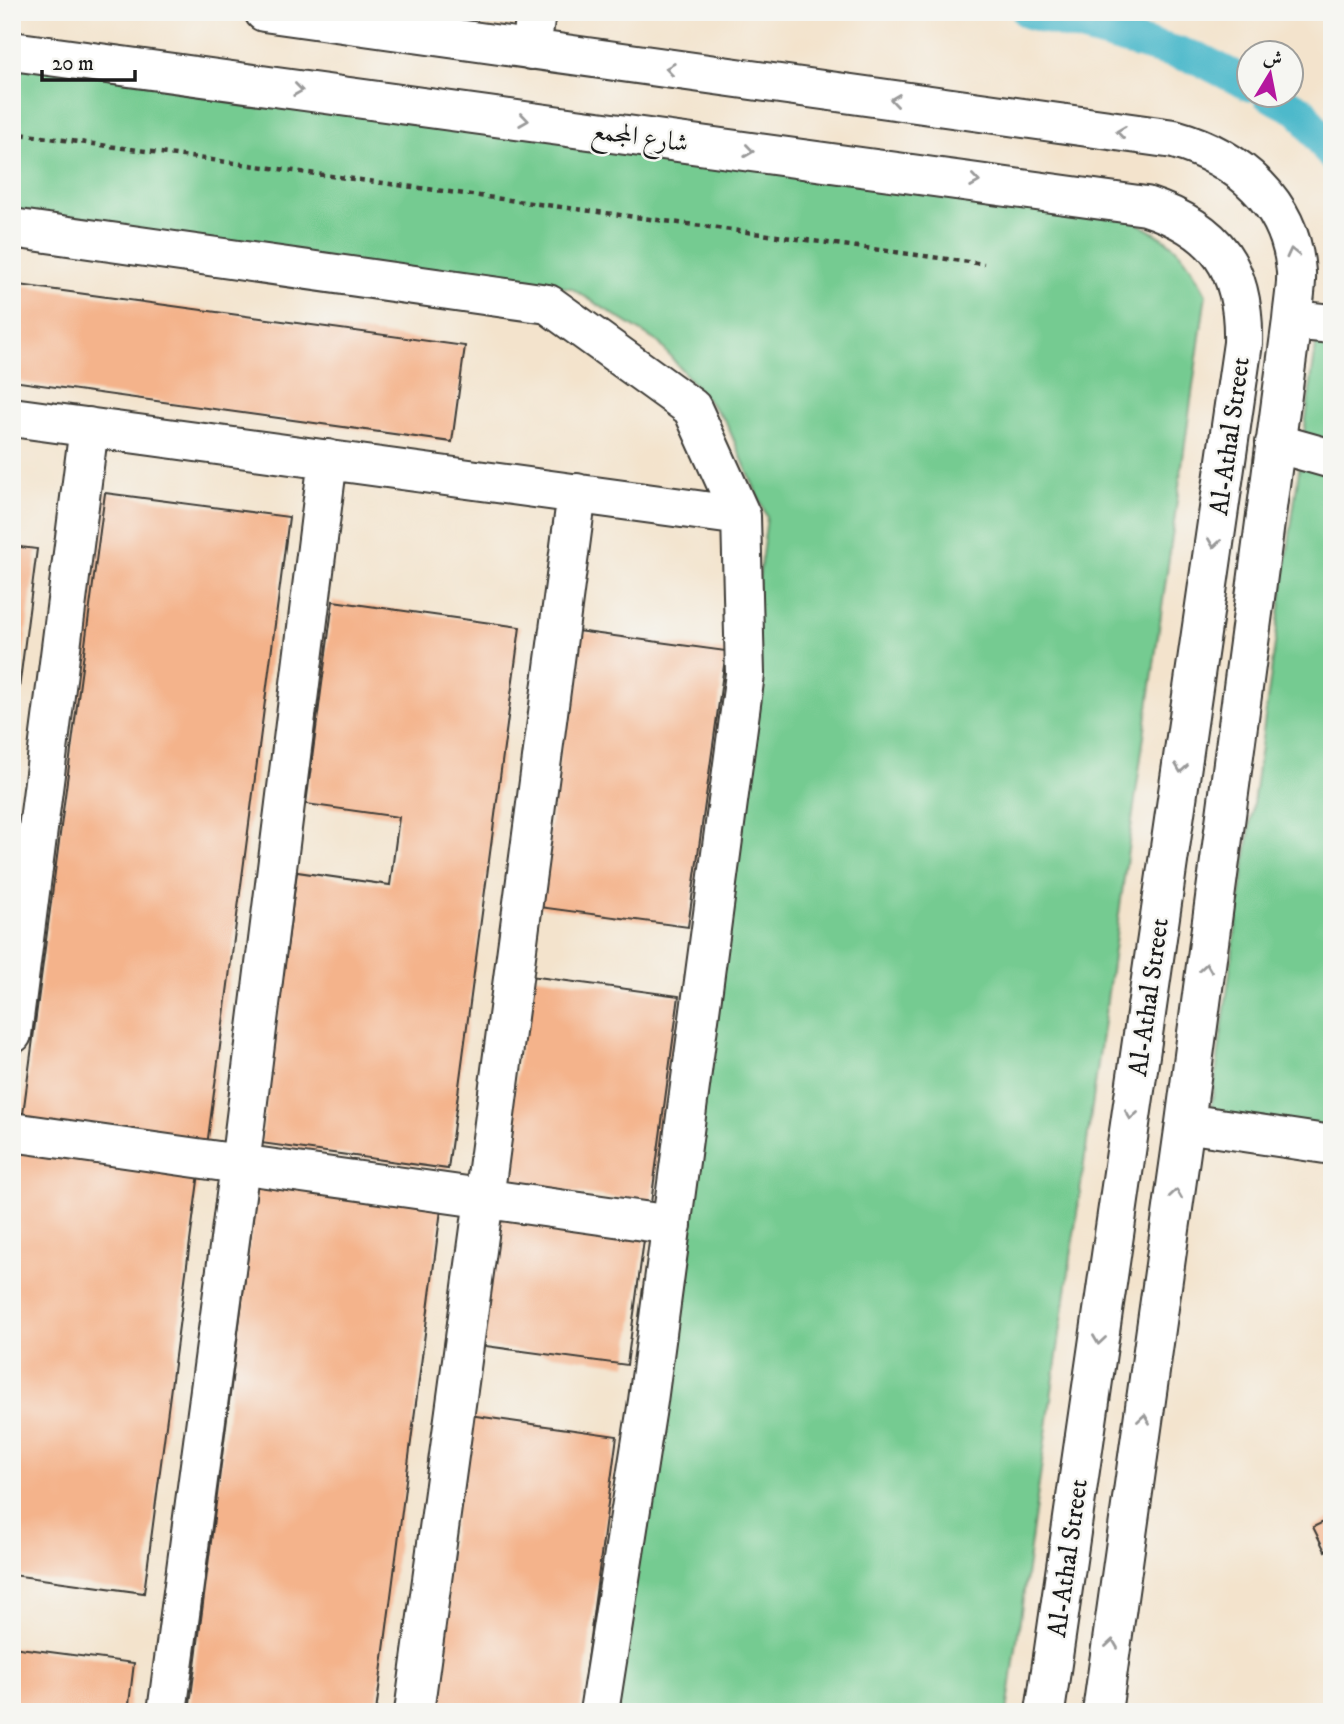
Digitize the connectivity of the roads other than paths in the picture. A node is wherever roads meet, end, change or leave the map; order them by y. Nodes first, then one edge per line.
1 (264, 12) edge
2 (536, 12) edge
3 (531, 50) junction
4 (12, 51) edge
5 (12, 228) edge
6 (1237, 282) joint
7 (1292, 320) junction
8 (1332, 324) edge
9 (12, 417) edge
10 (89, 427) junction
11 (1275, 443) junction
12 (328, 459) junction
13 (1332, 459) edge
14 (576, 493) junction
15 (741, 516) junction
16 (12, 1034) edge
17 (1185, 1123) junction
18 (12, 1132) edge
19 (1332, 1145) edge
20 (240, 1165) junction
21 (484, 1199) junction
22 (672, 1225) junction
23 (167, 1712) edge
24 (414, 1712) edge
25 (599, 1712) edge
26 (1045, 1712) edge
27 (1102, 1712) edge

1 - 3 street
2 - 3 street
7 -> 3 street
4 -> 6 street, شارع المجمع
5 - 15 street
6 -> 26 street, Al-Athal Street
7 - 8 street
7 - 11 street, Al-Athal Street
9 - 10 street
10 - 12 street
10 - 16 street
11 - 13 street
17 -> 11 street, Al-Athal Street
12 - 14 street
12 - 20 street
14 - 15 street
14 - 21 street
15 - 22 street
17 - 19 street
27 -> 17 street, Al-Athal Street
18 - 20 street
20 - 21 street
20 - 23 street
21 - 22 street
21 - 24 street
22 - 25 street

